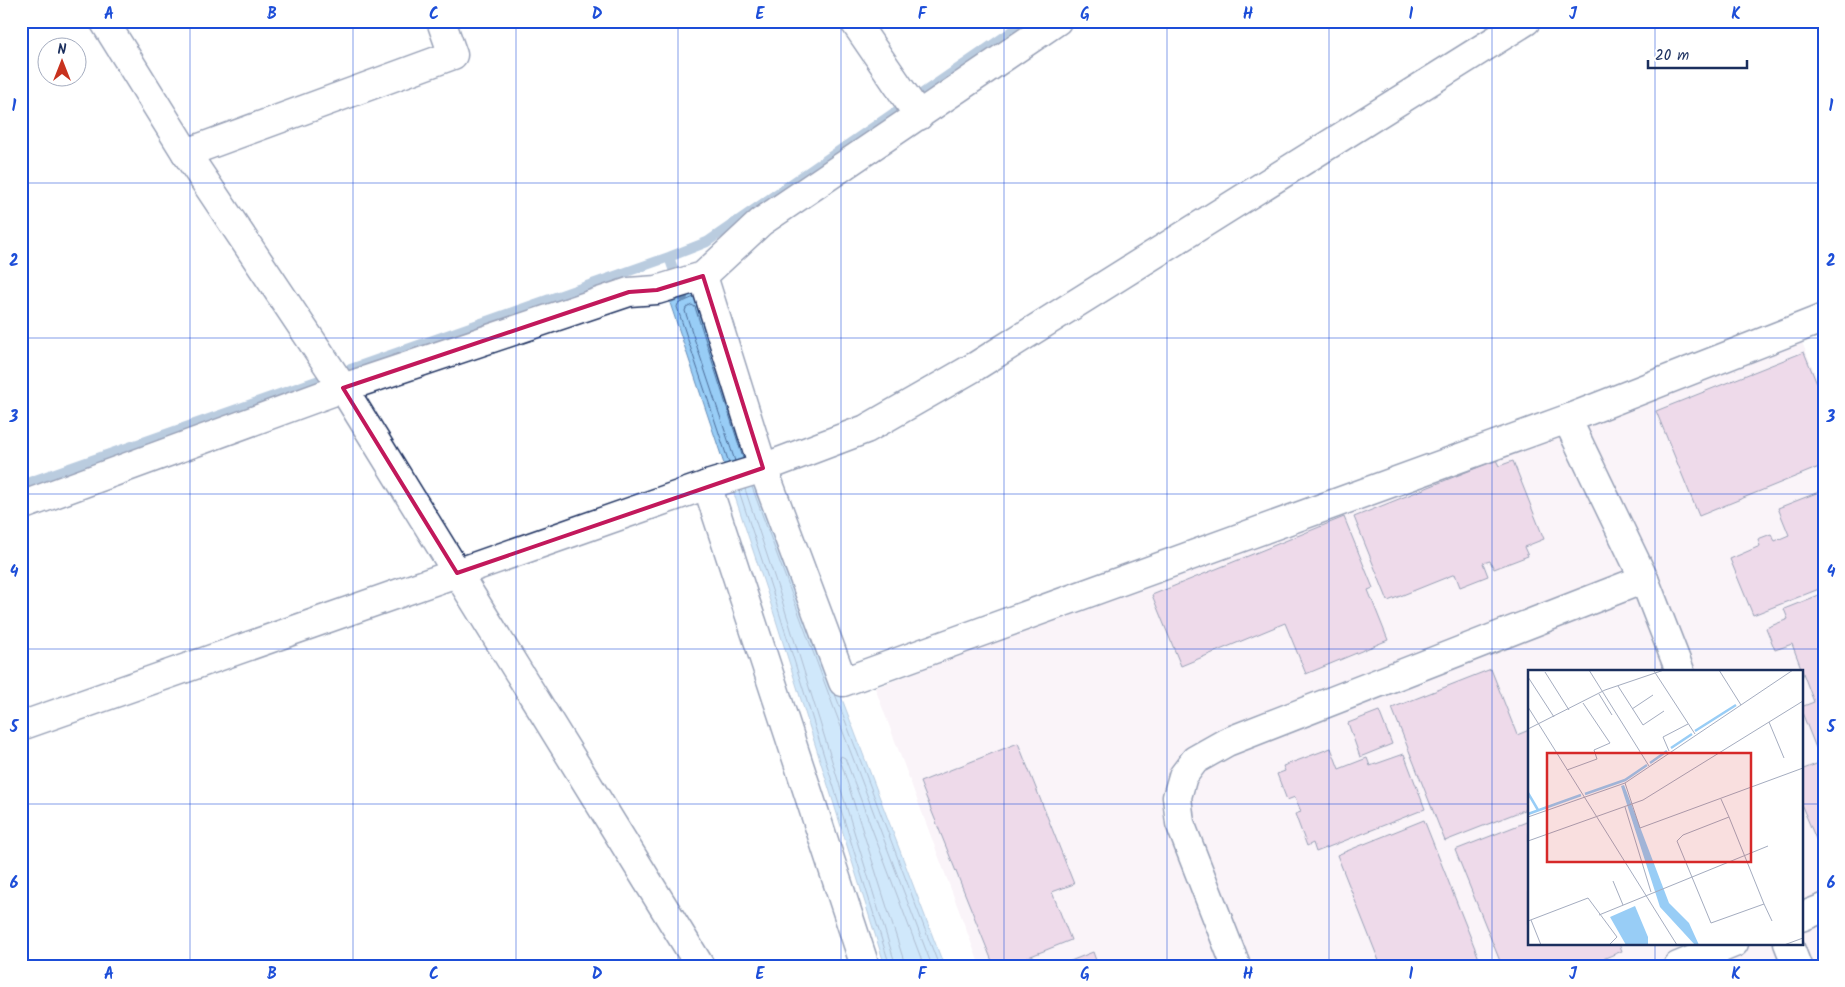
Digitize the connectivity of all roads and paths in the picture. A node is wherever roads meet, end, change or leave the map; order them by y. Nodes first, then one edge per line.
1 (104, 21) edge
2 (441, 21) edge
3 (854, 21) edge
4 (1057, 21) edge
5 (1526, 21) edge
6 (919, 116) junction
7 (186, 153) junction
8 (704, 276) junction
9 (1824, 318) edge
10 (343, 388) junction
11 (1568, 419) junction
12 (763, 468) junction
13 (712, 484) junction
14 (21, 506) edge
15 (457, 573) junction
16 (1644, 579) junction
17 (1680, 670) edge
18 (21, 726) edge
19 (1824, 908) edge
20 (1802, 917) edge
21 (1732, 944) edge
22 (1788, 944) edge
23 (700, 966) edge
24 (865, 966) edge
25 (1236, 966) edge
26 (1678, 966) edge
27 (1797, 966) edge

1 - 7 street
2 - 7 street
3 - 6 street
4 - 6 street
5 - 12 street
6 - 8 street
7 - 10 street
8 - 10 street
8 - 12 street
9 - 11 street
10 - 14 street
10 - 15 street
11 - 12 street
11 - 16 street
12 - 13 street
13 - 15 street
13 - 24 street
15 - 18 street
15 - 23 street
16 - 17 street
16 - 25 street
19 - 20 street
21 - 26 street
22 - 27 street

